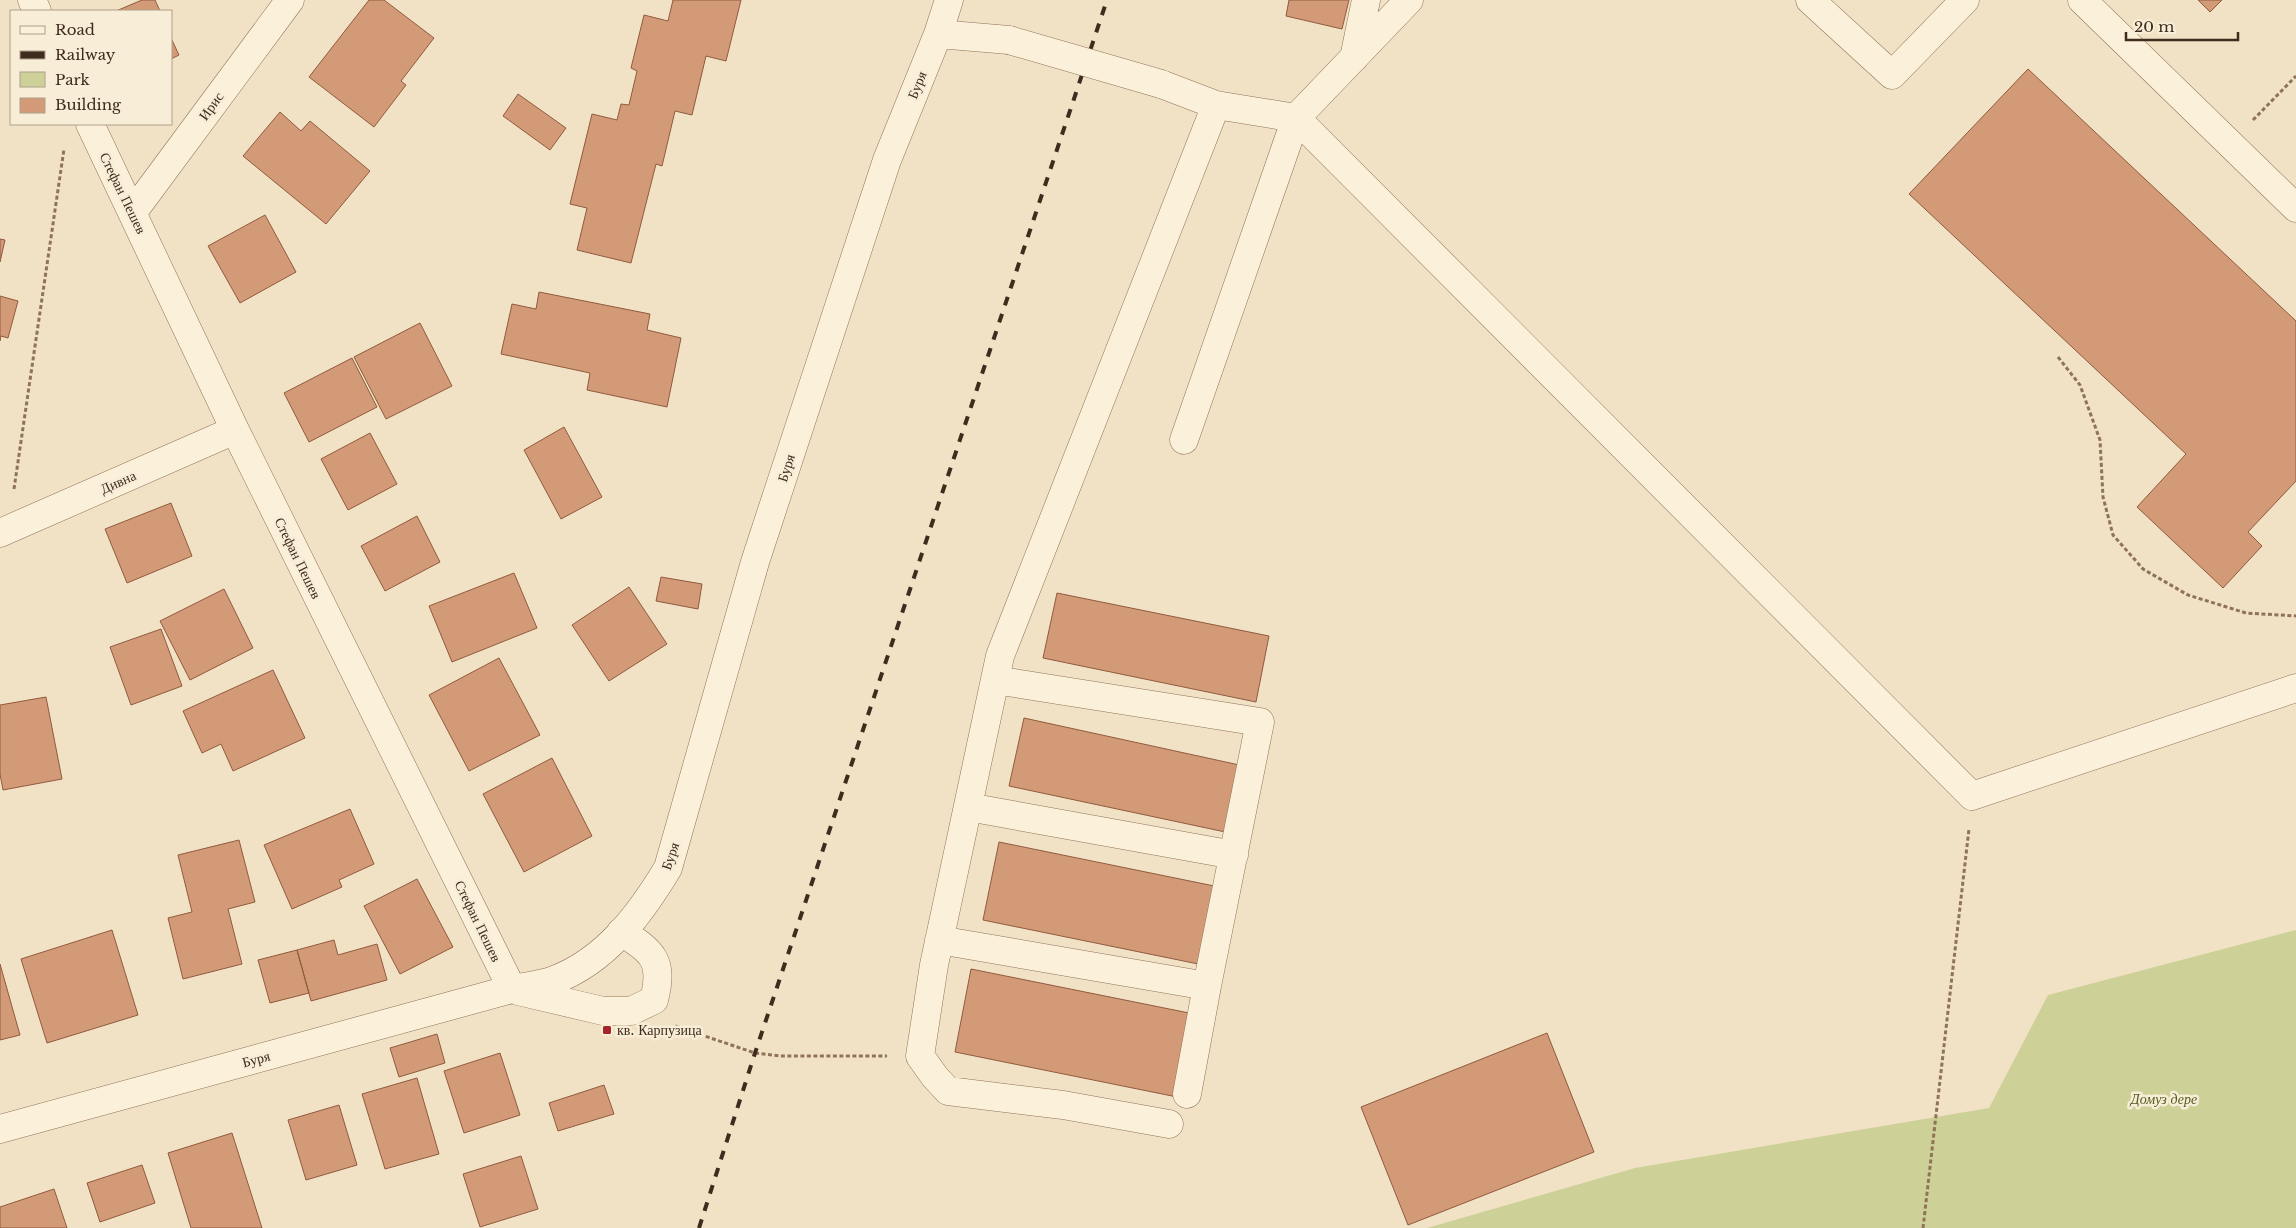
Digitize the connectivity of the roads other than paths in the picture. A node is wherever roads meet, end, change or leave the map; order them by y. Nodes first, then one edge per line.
1 (290, 0) edge
2 (949, 0) edge
3 (1366, 0) edge
4 (1409, 0) edge
5 (1810, 0) edge
6 (1965, 0) edge
7 (2082, 0) edge
8 (938, 34) junction
9 (1354, 58) junction
10 (1216, 105) junction
11 (1296, 118) junction
12 (90, 125) edge
13 (2296, 208) edge
14 (133, 212) junction
15 (235, 430) junction
16 (1184, 440) dead end
17 (4, 532) edge
18 (995, 680) junction
19 (2296, 688) edge
20 (968, 807) junction
21 (1234, 855) junction
22 (621, 932) junction
23 (939, 940) junction
24 (1207, 986) junction
25 (512, 989) junction
26 (1187, 1094) dead end
27 (1169, 1124) dead end
28 (0, 1129) edge

1 - 14 street, Ирис
2 - 8 street, Буря
3 - 9 street
4 - 9 street
5 - 6 street
7 - 13 street
8 - 10 street, bridge
8 - 22 street, Буря
9 - 11 street
10 - 11 street
10 - 18 street
11 - 16 street
11 - 19 street
12 - 14 street, Стефан Пешев
14 - 15 street, Стефан Пешев
15 - 17 street, Дивна
15 - 25 street, Стефан Пешев
18 - 20 street
18 - 21 street
20 - 21 street
20 - 23 street
21 - 24 street
22 - 25 street, Буря
22 - 25 street, Буря
23 - 24 street
23 - 27 street
24 - 26 street
25 - 28 street, Буря

